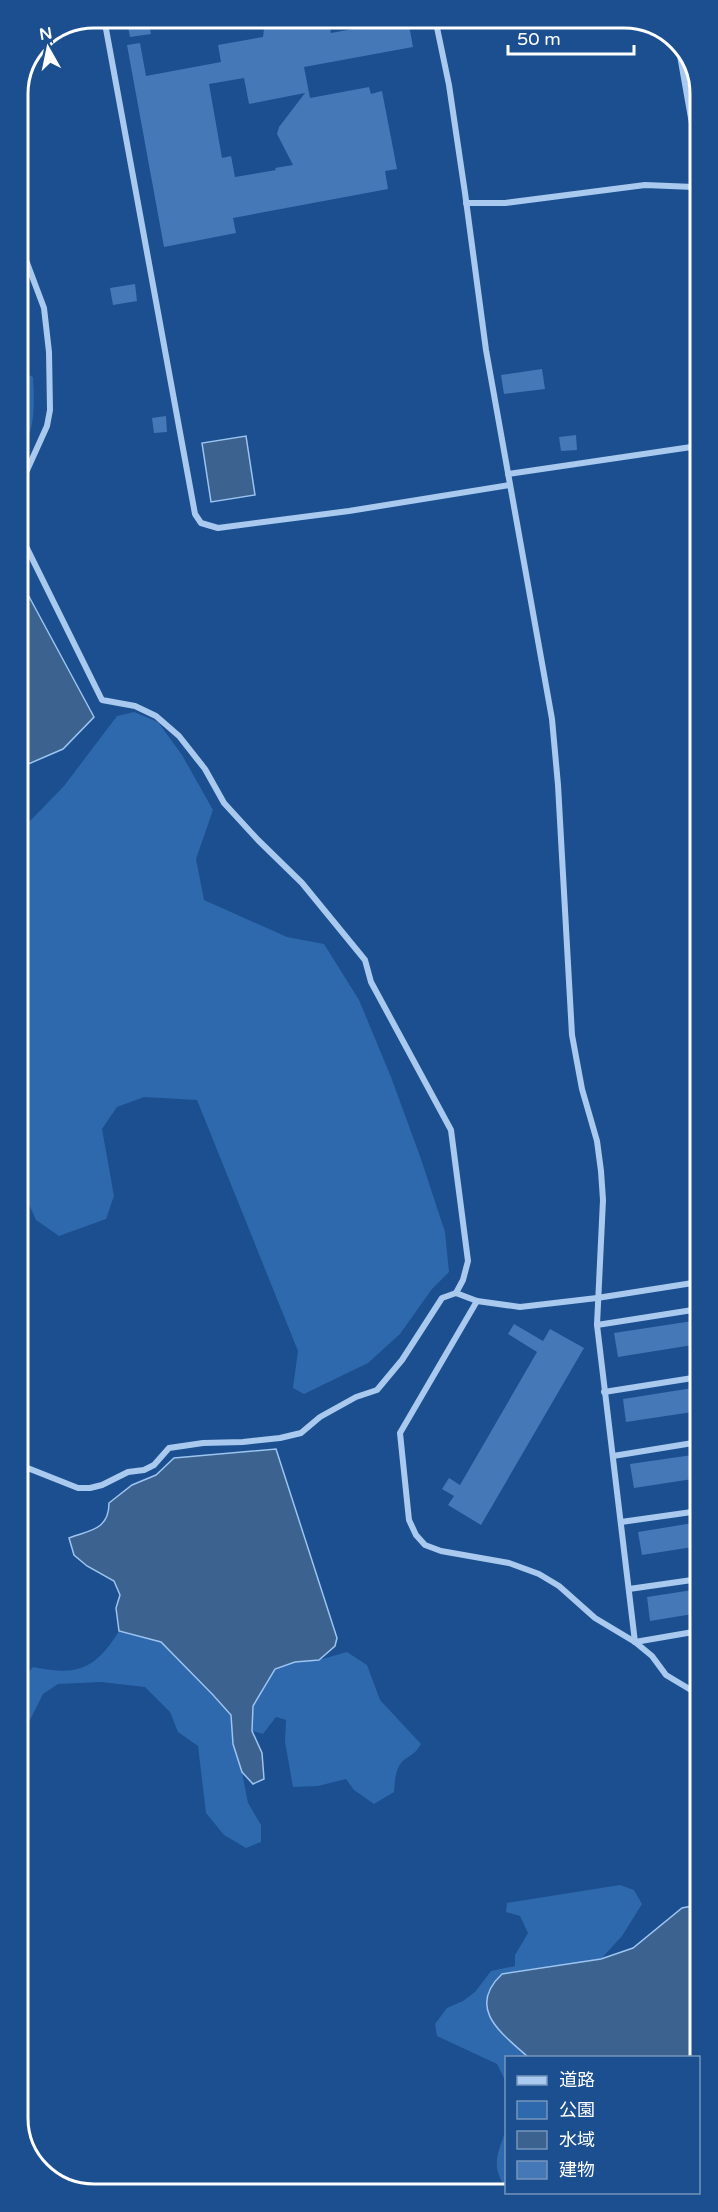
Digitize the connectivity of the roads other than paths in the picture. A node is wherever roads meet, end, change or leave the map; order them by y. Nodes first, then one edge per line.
1 (106, 28) edge
2 (437, 29) edge
3 (682, 65) edge
4 (690, 113) edge
5 (690, 189) edge
6 (466, 203) junction
7 (28, 266) edge
8 (690, 447) edge
9 (28, 468) edge
10 (508, 474) junction
11 (510, 484) junction
12 (28, 550) edge
13 (690, 1283) edge
14 (456, 1293) junction
15 (597, 1298) junction
16 (477, 1301) junction
17 (690, 1310) edge
18 (597, 1325) junction
19 (690, 1378) edge
20 (604, 1392) junction
21 (690, 1443) edge
22 (614, 1456) junction
23 (28, 1468) edge
24 (690, 1512) edge
25 (621, 1522) junction
26 (690, 1580) edge
27 (629, 1589) junction
28 (690, 1633) edge
29 (635, 1642) junction
30 (690, 1690) edge

1 - 11 street
2 - 6 street
3 - 4 street
5 - 6 street
6 - 10 street
7 - 9 street
8 - 10 street
10 - 11 street
11 - 15 street
12 - 14 street
13 - 15 street
14 - 16 street
14 - 23 street
15 - 16 street
15 - 18 street
16 - 29 street
17 - 18 street
18 - 20 street
19 - 20 street
20 - 22 street
21 - 22 street
22 - 25 street
24 - 25 street
25 - 27 street
26 - 27 street
27 - 29 street
28 - 29 street
29 - 30 street

